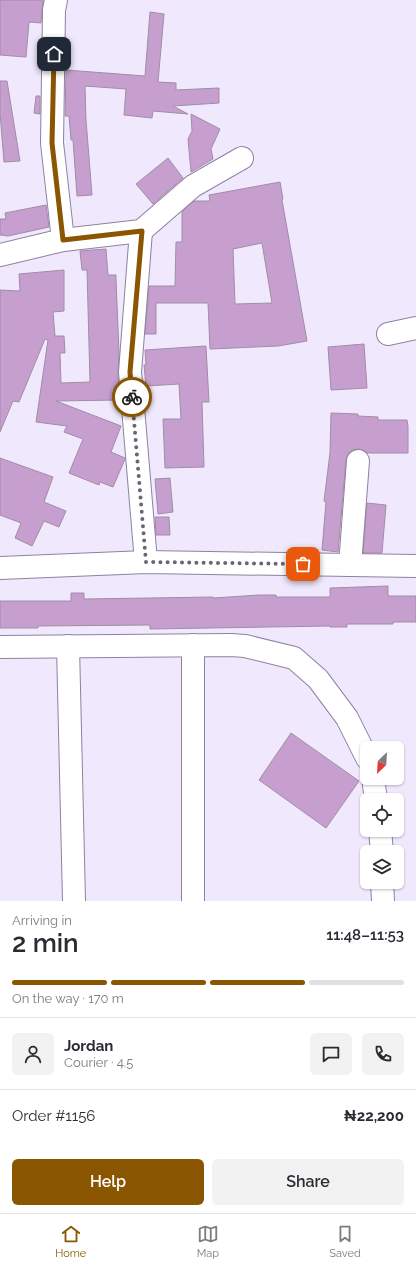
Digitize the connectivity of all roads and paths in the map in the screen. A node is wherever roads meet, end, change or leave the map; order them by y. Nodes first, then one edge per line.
1 (56, 0) edge
2 (242, 158) dead end
3 (142, 231) junction
4 (63, 240) junction
5 (0, 255) edge
6 (416, 328) edge
7 (388, 334) dead end
8 (358, 461) dead end
9 (146, 562) junction
10 (350, 565) junction
11 (416, 566) edge
12 (0, 568) edge
13 (192, 645) junction
14 (68, 646) junction
15 (0, 647) edge
16 (360, 744) edge
17 (382, 889) edge
18 (74, 901) edge
19 (193, 901) edge
20 (383, 901) edge

1 - 4 street
2 - 3 street
3 - 4 street
3 - 9 street
4 - 5 street
6 - 7 street
8 - 10 street
9 - 10 street
9 - 12 street
10 - 11 street
13 - 14 street
13 - 16 street
13 - 19 street
14 - 15 street
14 - 18 street
17 - 20 street

